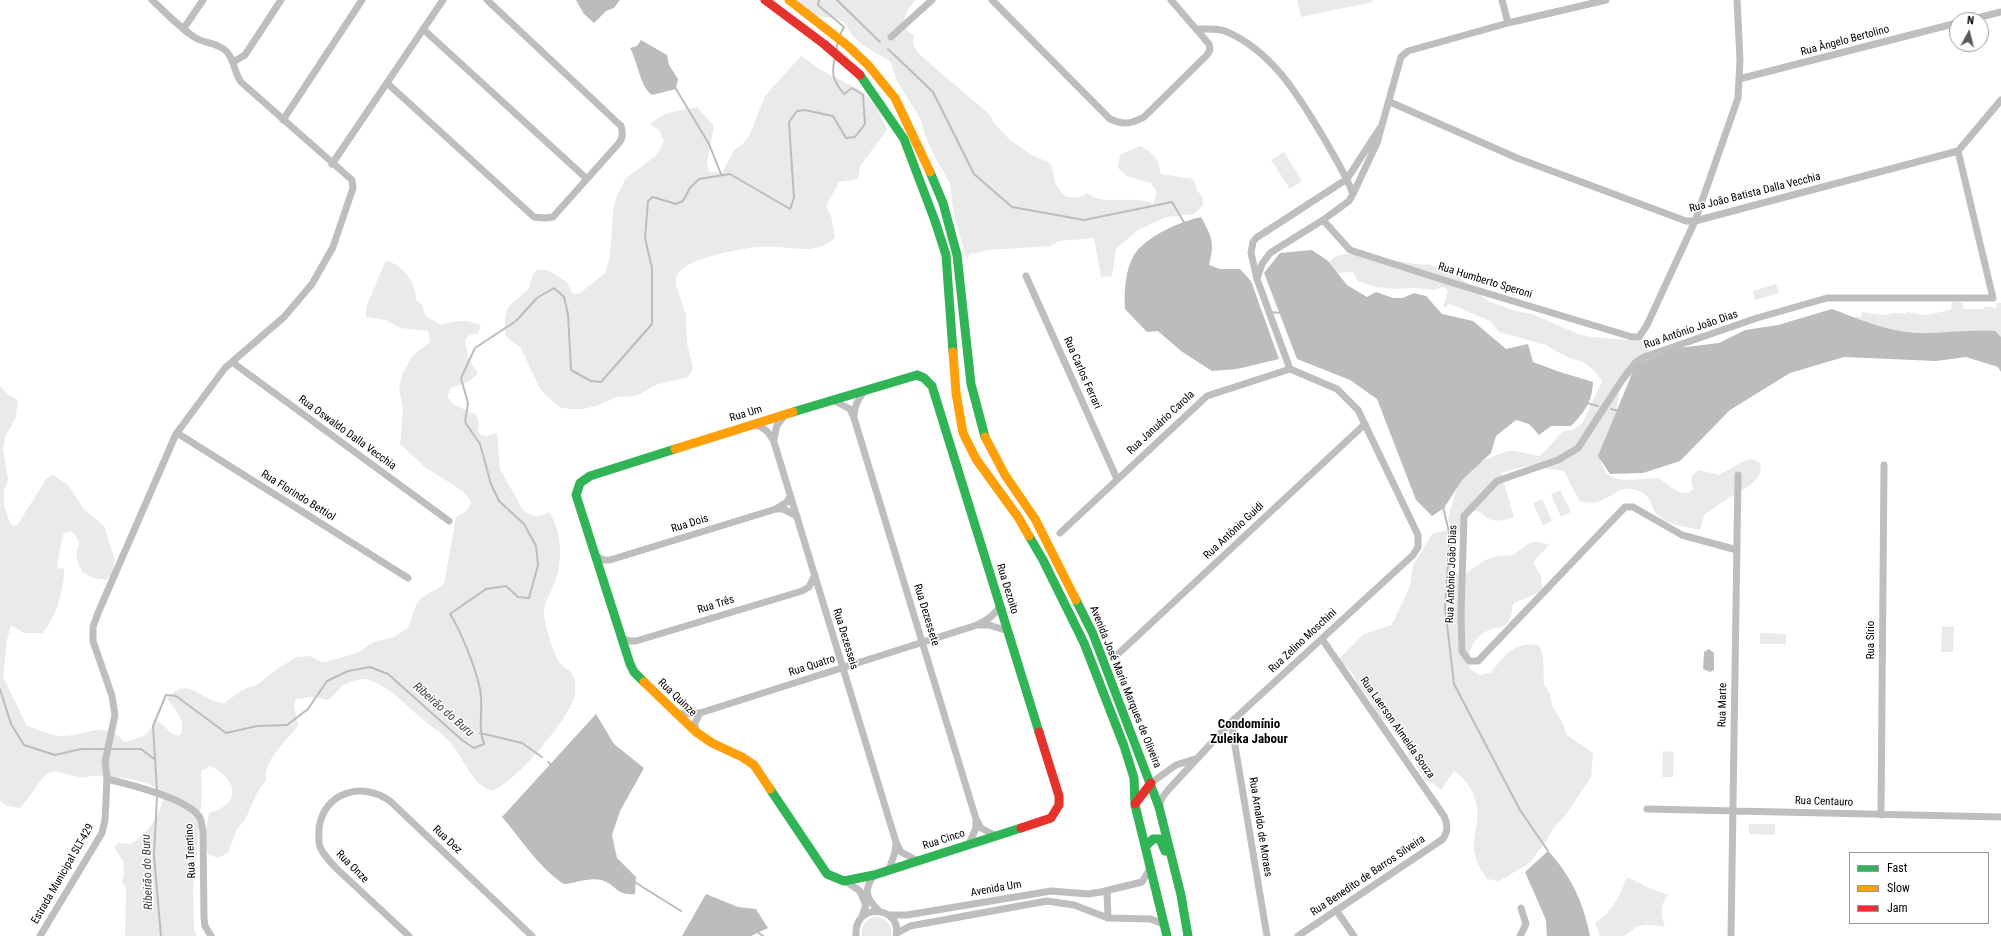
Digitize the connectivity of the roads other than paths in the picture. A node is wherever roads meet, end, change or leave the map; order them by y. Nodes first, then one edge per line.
1 (152, 0) edge
2 (202, 0) edge
3 (281, 0) edge
4 (362, 0) edge
5 (443, 0) edge
6 (487, 0) edge
7 (765, 0) edge
8 (789, 0) edge
9 (932, 0) edge
10 (992, 0) edge
11 (1170, 0) edge
12 (1502, 0) edge
13 (1606, 0) edge
14 (1737, 0) edge
15 (2001, 12) edge
16 (1989, 15) edge
17 (1508, 23) junction
18 (1949, 25) edge
19 (184, 28) junction
20 (423, 29) junction
21 (1198, 29) junction
22 (891, 37) dead end
23 (233, 62) junction
24 (1739, 79) junction
25 (387, 83) junction
26 (2001, 100) edge
27 (1390, 102) junction
28 (283, 120) junction
29 (1382, 126) junction
30 (1958, 151) junction
31 (332, 164) junction
32 (588, 179) junction
33 (1347, 179) junction
34 (1353, 194) junction
35 (1323, 220) junction
36 (1695, 221) junction
37 (1026, 276) dead end
38 (1257, 278) junction
39 (232, 362) junction
40 (1290, 369) junction
41 (924, 378) joint
42 (865, 390) junction
43 (833, 400) junction
44 (786, 414) junction
45 (854, 418) junction
46 (754, 424) junction
47 (1365, 424) junction
48 (177, 433) junction
49 (774, 442) junction
50 (1884, 465) dead end
51 (1738, 474) dead end
52 (1117, 479) junction
53 (579, 484) joint
54 (790, 496) junction
55 (776, 509) junction
56 (797, 516) junction
57 (449, 521) dead end
58 (1060, 533) dead end
59 (1737, 550) junction
60 (595, 556) junction
61 (610, 560) junction
62 (601, 574) junction
63 (815, 575) junction
64 (408, 578) dead end
65 (802, 591) junction
66 (821, 596) junction
67 (1000, 606) junction
68 (977, 625) junction
69 (1008, 631) junction
70 (621, 638) junction
71 (1322, 638) junction
72 (636, 641) junction
73 (922, 642) junction
74 (1118, 654) dead end
75 (627, 655) junction
76 (843, 668) junction
77 (700, 713) junction
78 (676, 714) junction
79 (1231, 722) junction
80 (696, 732) junction
81 (1200, 757) junction
82 (107, 779) junction
83 (1151, 783) junction
84 (334, 800) joint
85 (1135, 806) junction
86 (1159, 807) junction
87 (1647, 809) dead end
88 (1733, 810) junction
89 (1057, 811) joint
90 (1881, 815) junction
91 (2001, 817) edge
92 (976, 819) junction
93 (1447, 832) joint
94 (996, 836) junction
95 (896, 842) junction
96 (969, 844) junction
97 (1146, 846) junction
98 (918, 861) junction
99 (1151, 867) junction
100 (888, 870) junction
101 (1174, 872) junction
102 (874, 875) junction
103 (1154, 879) junction
104 (836, 881) joint
105 (847, 882) junction
106 (1107, 892) junction
107 (1521, 908) dead end
108 (1336, 910) junction
109 (878, 911) junction
110 (888, 915) junction
111 (862, 916) junction
112 (1108, 918) junction
113 (1165, 925) junction
114 (896, 934) edge
115 (40, 936) edge
116 (210, 936) edge
117 (409, 936) edge
118 (532, 936) edge
119 (856, 936) edge
120 (1167, 936) edge
121 (1173, 936) edge
122 (1188, 936) edge
123 (1267, 936) edge
124 (1298, 936) edge
125 (1354, 936) edge
126 (1520, 936) edge
127 (1731, 936) edge

1 - 19 street, Estrada Municipal SLT-429
2 - 19 street
3 - 23 street
4 - 28 street
5 - 20 street
6 - 32 street
7 - 85 main road, Avenida José Maria Marques de Oliveira
8 - 83 main road, Avenida José Maria Marques de Oliveira
9 - 22 street
10 - 21 street
11 - 21 street
12 - 17 street
13 - 17 street
14 - 24 street
15 - 16 street
17 - 27 street
18 - 24 street, Rua Ângelo Bertolino
19 - 23 street, Estrada Municipal SLT-429
20 - 25 street
20 - 32 street
21 - 33 street
23 - 28 street, Estrada Municipal SLT-429
24 - 36 street
25 - 31 street
25 - 32 street
26 - 30 street
27 - 29 street
27 - 36 street, Rua João Batista Dalla Vecchia
28 - 31 street, Estrada Municipal SLT-429
29 - 33 street
29 - 34 street
30 - 36 street, Rua João Batista Dalla Vecchia
30 - 59 street, Rua Antônio João Dias
31 - 39 street, Estrada Municipal SLT-429
33 - 34 street
33 - 38 street
34 - 35 street
35 - 36 street, Rua Humberto Speroni
35 - 38 street
37 - 52 street, Rua Carlos Ferrari
38 - 40 street
39 - 48 street, Estrada Municipal SLT-429
39 - 57 street, Rua Oswaldo Dalla Vecchia
40 - 47 street
40 - 52 street, Rua Januário Carola
41 - 42 main road, Rua Um
41 - 67 main road, Rua Dezoito
42 - 43 main road, Rua Um
42 - 45 street
43 - 44 main road, Rua Um
43 - 45 street, Rua Dezessete
44 - 46 main road, Rua Um
44 - 49 street, Rua Dezesseis
45 - 73 street, Rua Dezessete
46 - 49 street, Rua Dezesseis
46 - 53 main road, Rua Um
47 - 71 street, Rua Zelino Moschini
47 - 74 street, Rua Antônio Guidi
48 - 64 street, Rua Florindo Bettiol
48 - 82 street, Estrada Municipal SLT-429
49 - 54 street, Rua Dezesseis
50 - 90 street, Rua Sírio
51 - 59 street, Rua Marte
52 - 58 street, Rua Januário Carola
53 - 60 main road, Rua Quinze
54 - 55 street, Rua Dois
54 - 56 street, Rua Dezesseis
55 - 56 street
55 - 61 street, Rua Dois
56 - 63 street, Rua Dezesseis
59 - 88 street, Rua Marte
60 - 61 street
60 - 62 main road, Rua Quinze
61 - 62 street
62 - 70 main road, Rua Quinze
63 - 65 street
63 - 66 street, Rua Dezesseis
65 - 66 street
65 - 72 street, Rua Três
66 - 76 street, Rua Dezesseis
67 - 68 street, Rua Quatro
67 - 69 main road, Rua Dezoito
68 - 69 street, Rua Quatro
68 - 73 street, Rua Quatro
69 - 89 main road, Rua Dezoito
70 - 72 street, Rua Três
70 - 75 main road, Rua Quinze
71 - 79 street, Rua Zelino Moschini
71 - 93 street, Rua Laerson Almeida Souza
72 - 75 street
73 - 76 street, Rua Quatro
73 - 92 street, Rua Dezessete
75 - 78 main road, Rua Quinze
76 - 77 street, Rua Quatro
76 - 95 street, Rua Dezesseis
77 - 78 street, Rua Quatro
77 - 80 street
78 - 80 main road, Rua Quinze
79 - 81 street, Rua Zelino Moschini
79 - 123 street, Rua Arnaldo de Moraes
80 - 104 main road, Rua Quinze
81 - 83 street
81 - 86 street, Rua Zelino Moschini
82 - 115 street, Estrada Municipal SLT-429
82 - 116 street, Rua Trentino
83 - 85 main road
83 - 86 main road, Avenida José Maria Marques de Oliveira
84 - 117 street, Rua Onze
84 - 118 street, Rua Dez
85 - 97 main road, Avenida José Maria Marques de Oliveira
86 - 101 main road, Avenida José Maria Marques de Oliveira
87 - 88 street, Rua Centauro
88 - 90 street, Rua Centauro
88 - 127 street, Rua Marte
89 - 94 main road, Rua Cinco
90 - 91 street, Rua Centauro
92 - 94 street, Rua Dezessete
92 - 96 street, Rua Dezessete
93 - 108 street, Rua Benedito de Barros Silveira
94 - 96 main road, Rua Cinco
95 - 98 street, Rua Dezesseis
95 - 100 street
96 - 98 main road, Rua Cinco
97 - 99 main road, Avenida José Maria Marques de Oliveira
97 - 101 main road
98 - 100 main road, Rua Cinco
99 - 103 main road, Avenida José Maria Marques de Oliveira
99 - 106 street, Avenida Um
100 - 102 main road, Rua Cinco
101 - 122 main road, Avenida José Maria Marques de Oliveira
102 - 105 main road, Rua Cinco
102 - 109 street
103 - 113 main road, Avenida José Maria Marques de Oliveira
103 - 121 main road
104 - 105 main road, Rua Cinco
105 - 111 street
106 - 110 street, Avenida Um
106 - 112 street
107 - 126 street
108 - 124 street, Rua Benedito de Barros Silveira
108 - 125 street
109 - 110 street
109 - 111 street
110 - 114 street
111 - 119 street
112 - 113 street, Avenida Um
112 - 114 street, Avenida Um
113 - 120 main road, Avenida José Maria Marques de Oliveira

